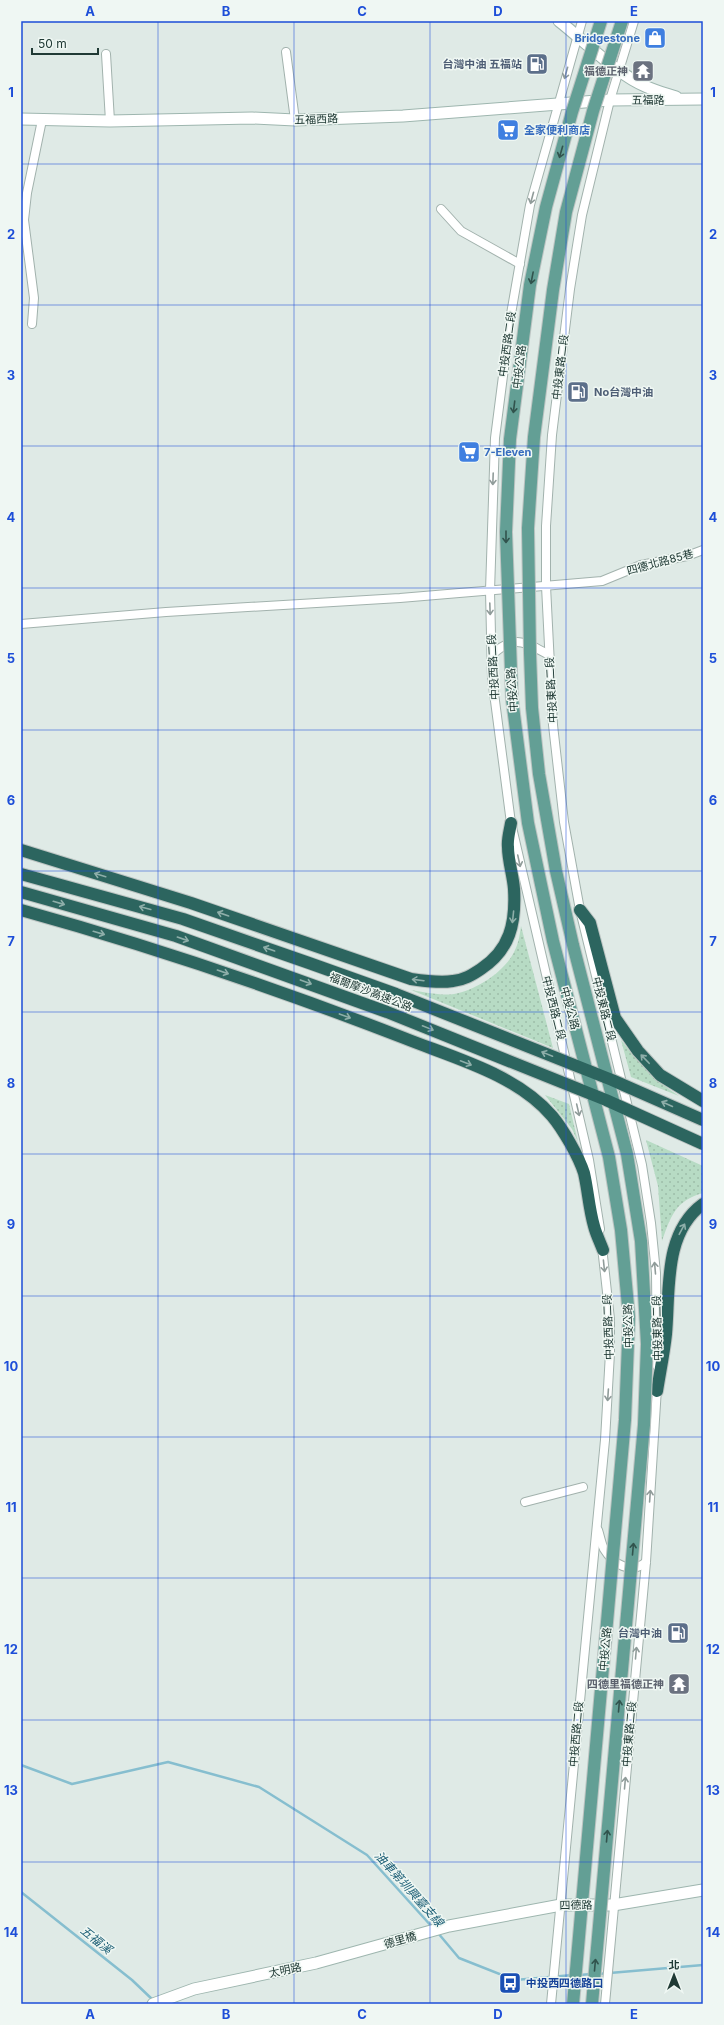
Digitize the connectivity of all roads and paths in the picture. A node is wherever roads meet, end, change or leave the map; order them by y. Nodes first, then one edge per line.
1 (559, 21) edge
2 (582, 21) edge
3 (602, 21) edge
4 (622, 21) edge
5 (634, 21) edge
6 (577, 35) junction
7 (286, 52) dead end
8 (106, 54) dead end
9 (619, 70) junction
10 (703, 99) edge
11 (610, 100) junction
12 (686, 100) junction
13 (558, 103) junction
14 (21, 119) edge
15 (42, 120) junction
16 (294, 120) junction
17 (110, 121) junction
18 (23, 206) edge
19 (441, 209) dead end
20 (520, 264) junction
21 (32, 324) dead end
22 (703, 550) edge
23 (546, 586) junction
24 (490, 591) junction
25 (21, 624) edge
26 (492, 655) junction
27 (549, 655) junction
28 (511, 823) junction
29 (21, 850) edge
30 (21, 874) edge
31 (21, 892) edge
32 (21, 910) edge
33 (580, 910) junction
34 (703, 1101) edge
35 (703, 1120) edge
36 (703, 1144) edge
37 (703, 1204) edge
38 (603, 1250) junction
39 (657, 1391) junction
40 (583, 1487) dead end
41 (525, 1502) dead end
42 (597, 1526) junction
43 (646, 1562) junction
44 (703, 1890) edge
45 (561, 1904) junction
46 (613, 1905) junction
47 (449, 1926) joint
48 (374, 1947) joint
49 (153, 2004) edge
50 (551, 2004) edge
51 (573, 2004) edge
52 (592, 2004) edge
53 (605, 2004) edge

1 - 6 street, 五福路
2 - 6 street, 中投西路二段
3 -> 51 main road, 中投公路, bridge
52 -> 4 main road, 中投公路, bridge
5 - 9 street, 中投東路二段
6 - 9 street, 五福路
6 -> 13 street, 中投西路二段
7 - 16 street
8 - 17 street
9 - 11 street, 中投東路二段
9 - 12 street, 五福路
10 - 12 street, 五福路
11 - 12 street, 五福路
11 - 13 street, 五福西路
11 - 23 street, 中投東路二段
13 - 16 street, 五福西路
13 -> 20 street, 中投西路二段
14 - 15 street, 五福西路
15 - 17 street, 五福西路
15 - 18 street
16 - 17 street, 五福西路
18 - 21 street
19 - 20 street
20 -> 24 street, 中投西路二段
22 - 23 street, 四德北路85巷
23 - 24 street, 四德北路85巷
23 - 27 street, 中投東路二段
24 - 25 street, 四德北路85巷
24 -> 26 street, 中投西路二段
26 - 27 street
26 - 28 street, 中投西路二段
27 - 33 street, 中投東路二段
28 -> 29 highway
28 -> 38 street, 中投西路二段
35 -> 30 highway, 福爾摩沙高速公路, bridge
31 -> 36 highway, 福爾摩沙高速公路, bridge
32 -> 38 highway
34 -> 33 highway
39 -> 33 street, 中投東路二段
39 -> 37 highway
38 -> 42 street, 中投西路二段
43 -> 39 street, 中投東路二段
40 - 41 street
42 - 43 street
42 - 45 street, 中投西路二段
46 -> 43 street, 中投東路二段
44 - 46 street, 四德路
45 - 46 street, 四德路
45 - 47 street, 四德路
45 - 50 street, 中投西路二段
46 - 53 street, 中投東路二段
47 - 48 street, 德里橋
48 - 49 street, 太明路

